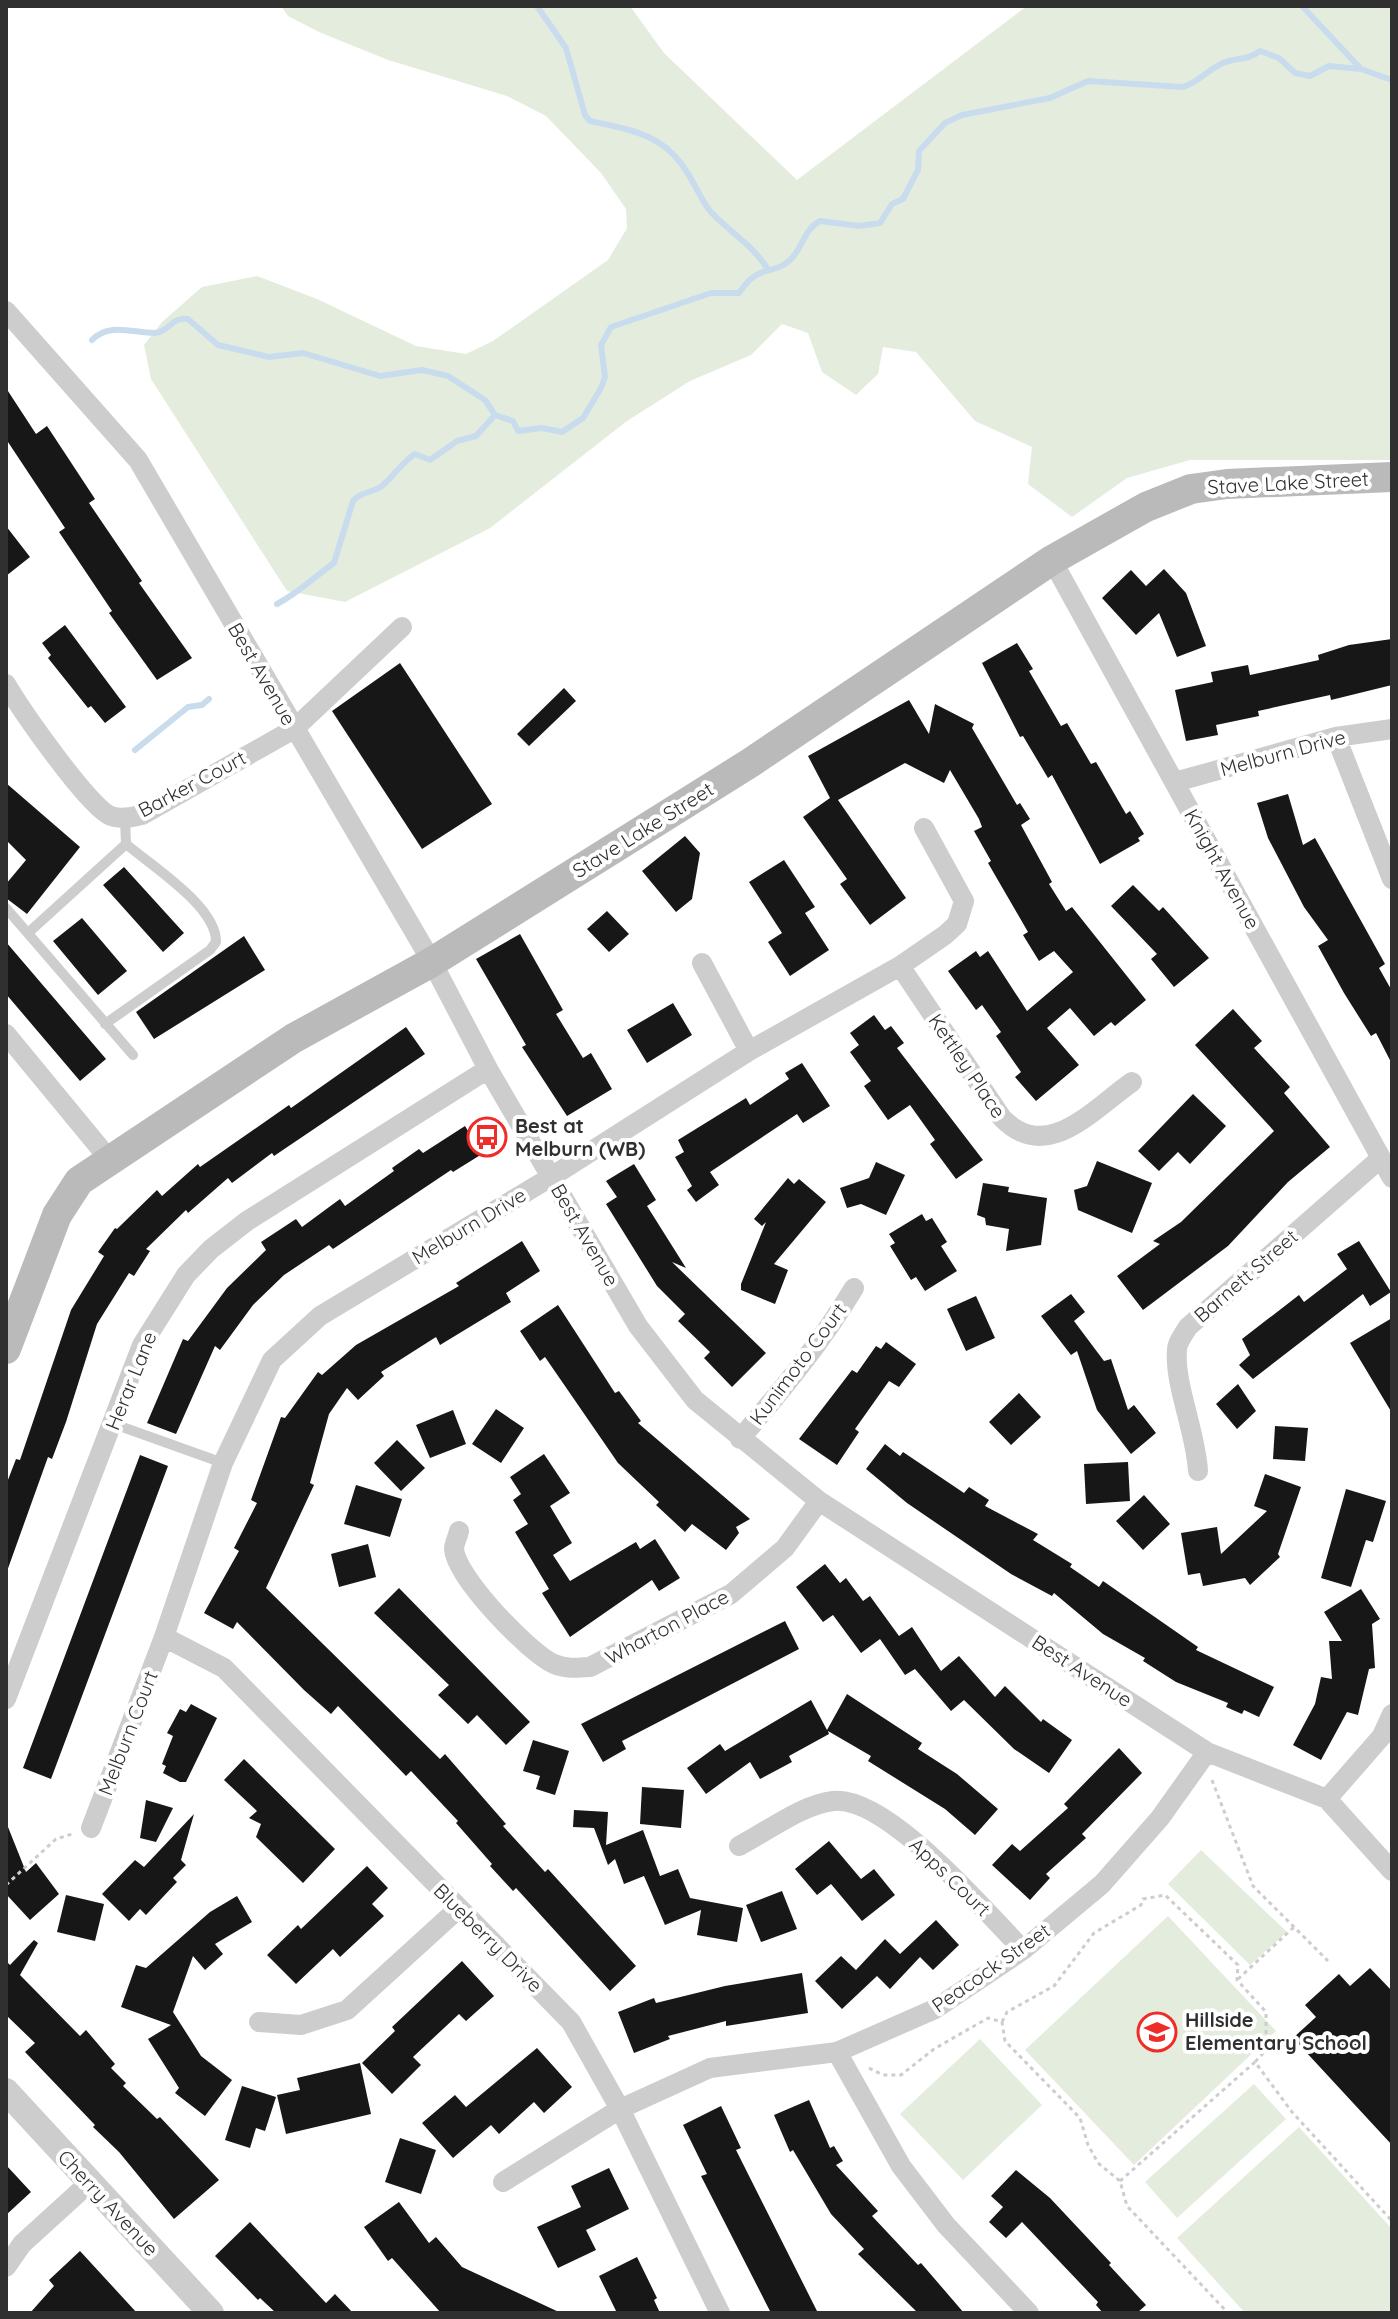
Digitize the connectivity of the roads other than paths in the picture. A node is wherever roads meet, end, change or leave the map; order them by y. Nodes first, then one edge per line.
1 (6, 311) edge
2 (1392, 477) edge
3 (1052, 560) junction
4 (402, 627) dead end
5 (6, 684) edge
6 (294, 729) junction
7 (1392, 729) edge
8 (1336, 737) junction
9 (1175, 782) junction
10 (125, 818) junction
11 (924, 828) dead end
12 (126, 844) junction
13 (1392, 879) edge
14 (6, 908) edge
15 (28, 933) junction
16 (432, 962) junction
17 (702, 963) dead end
18 (900, 966) junction
19 (105, 1024) junction
20 (6, 1034) edge
21 (749, 1051) junction
22 (133, 1055) dead end
23 (488, 1069) junction
24 (1132, 1082) dead end
25 (1381, 1158) junction
26 (109, 1159) junction
27 (551, 1177) junction
28 (1392, 1178) edge
29 (854, 1288) dead end
30 (6, 1349) edge
31 (114, 1424) junction
32 (740, 1439) junction
33 (223, 1463) junction
34 (1198, 1471) dead end
35 (819, 1501) junction
36 (459, 1531) dead end
37 (164, 1637) junction
38 (6, 1699) edge
39 (1392, 1714) edge
40 (1207, 1752) junction
41 (1327, 1799) junction
42 (91, 1828) road end
43 (739, 1846) dead end
44 (1392, 1871) edge
45 (459, 1908) junction
46 (1023, 1950) junction
47 (259, 2022) dead end
48 (837, 2052) junction
49 (6, 2091) edge
50 (620, 2109) junction
51 (503, 2182) dead end
52 (89, 2183) junction
53 (6, 2267) edge
54 (211, 2313) edge
55 (720, 2313) edge
56 (1029, 2313) edge

1 - 6 street, Best Avenue
2 - 3 main road, Stave Lake Street
3 - 9 street, Knight Avenue
3 - 16 main road, Stave Lake Street
4 - 6 street, Barker Court
5 - 10 street, Barker Court
6 - 10 street, Barker Court
6 - 16 street, Best Avenue
7 - 8 street, Melburn Drive
8 - 9 street, Melburn Drive
8 - 13 street
9 - 25 street, Knight Avenue
10 - 12 lane
11 - 18 street, Melburn Drive
12 - 15 lane
12 - 19 lane
14 - 15 lane
15 - 19 lane
16 - 23 street, Best Avenue
16 - 26 main road, Stave Lake Street
17 - 21 street
18 - 21 street, Melburn Drive
18 - 24 street, Kettley Place
19 - 22 lane
20 - 26 street
21 - 27 street, Melburn Drive
23 - 27 street, Best Avenue
23 - 31 street, Herar Lane
25 - 28 street, Knight Avenue
25 - 34 street, Barnett Street
26 - 30 main road, Stave Lake Street
27 - 32 street, Best Avenue
27 - 33 street, Melburn Drive
29 - 32 street, Kunimoto Court
31 - 33 lane
31 - 38 street, Herar Lane
32 - 35 street, Best Avenue
33 - 37 street, Melburn Drive
35 - 36 street, Wharton Place
35 - 40 street, Best Avenue
37 - 42 street, Melburn Court
37 - 45 street, Blueberry Drive
39 - 41 street
40 - 41 street, Best Avenue
40 - 46 street, Peacock Street
41 - 44 street, Best Avenue
43 - 46 street, Apps Court
45 - 47 street
45 - 50 street, Blueberry Drive
46 - 48 street, Peacock Street
48 - 50 street, Peacock Street
48 - 56 street
49 - 52 street, Cherry Avenue
50 - 51 street, Peacock Street
50 - 55 street, Blueberry Drive
52 - 53 street
52 - 54 street, Cherry Avenue

